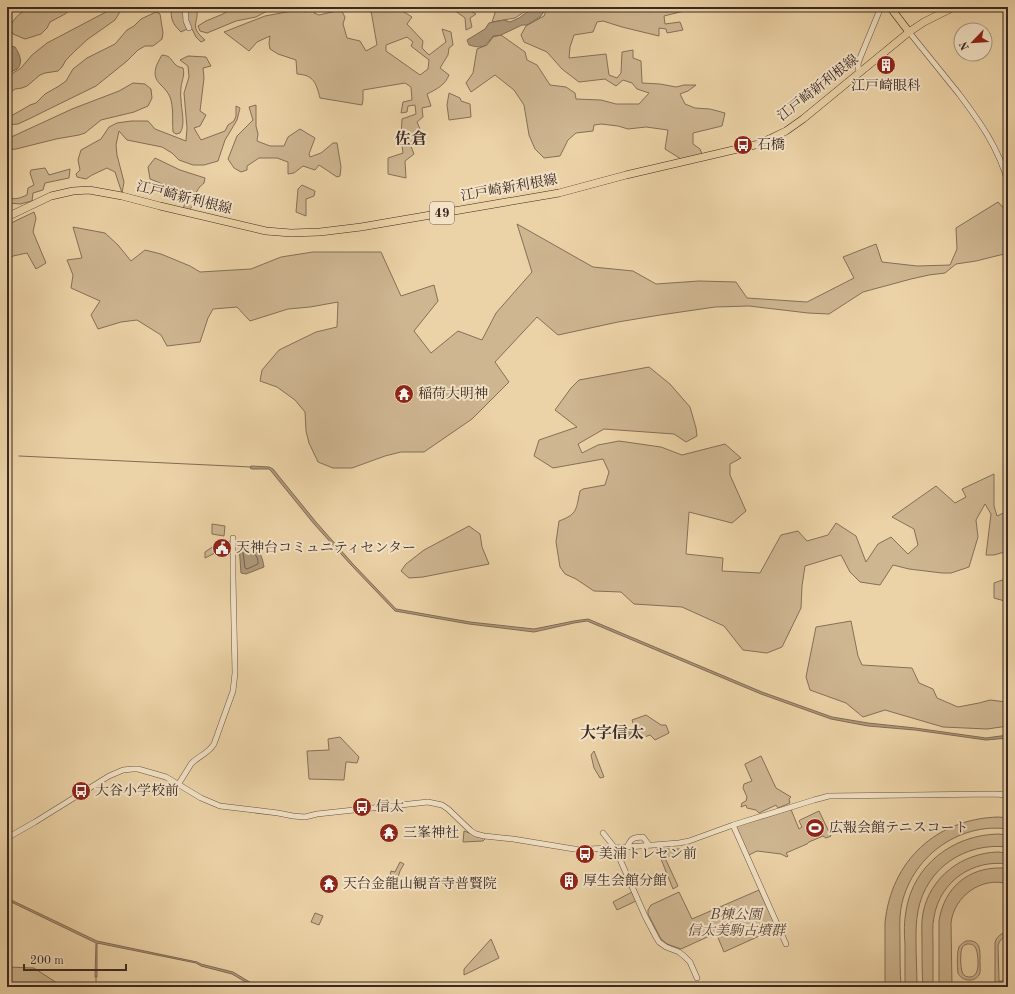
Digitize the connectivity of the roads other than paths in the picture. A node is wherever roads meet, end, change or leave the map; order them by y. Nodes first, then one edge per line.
1 (185, 7) edge
2 (881, 7) edge
3 (890, 7) edge
4 (954, 7) edge
5 (189, 28) dead end
6 (909, 32) junction
7 (859, 73) junction
8 (1008, 182) edge
9 (7, 217) edge
10 (233, 538) dead end
11 (178, 785) junction
12 (1008, 795) edge
13 (733, 825) junction
14 (603, 833) dead end
15 (7, 838) edge
16 (649, 845) junction
17 (627, 847) junction
18 (615, 848) junction
19 (786, 944) dead end
20 (697, 978) dead end

1 - 5 street
2 - 7 street
3 - 6 main road
4 - 6 main road, 江戸崎新利根線 / 49
6 - 7 main road, 江戸崎新利根線 / 49
6 - 8 street
7 - 9 main road, 江戸崎新利根線 / 49
10 - 11 street
11 - 15 street
11 - 18 street
12 - 13 street
13 - 16 street
13 - 19 street
14 - 18 street
16 - 17 street
16 - 17 street
17 - 18 street
18 - 20 street

